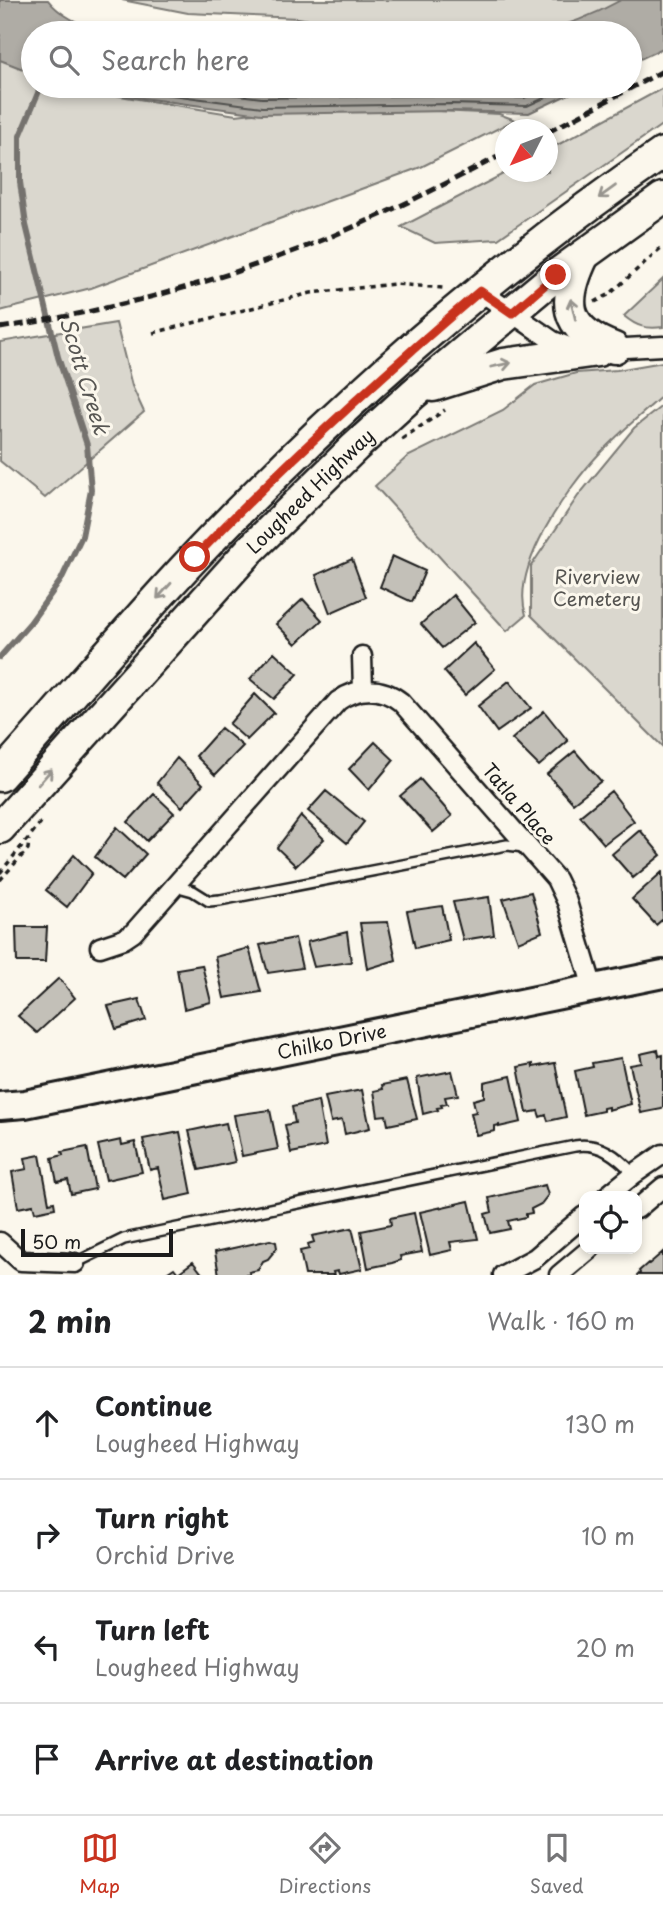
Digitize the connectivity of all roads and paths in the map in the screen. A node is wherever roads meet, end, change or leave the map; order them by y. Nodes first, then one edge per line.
1 (663, 153) edge
2 (663, 198) edge
3 (663, 246) edge
4 (586, 252) junction
5 (480, 291) junction
6 (589, 304) dead end
7 (512, 313) junction
8 (153, 333) dead end
9 (663, 346) edge
10 (606, 350) junction
11 (413, 394) junction
12 (453, 403) dead end
13 (394, 444) dead end
14 (362, 656) dead end
15 (363, 690) junction
16 (0, 776) edge
17 (44, 818) dead end
18 (0, 828) edge
19 (30, 838) junction
20 (530, 848) junction
21 (0, 873) edge
22 (0, 880) edge
23 (175, 886) junction
24 (100, 947) dead end
25 (663, 974) edge
26 (593, 988) junction
27 (0, 1106) edge
28 (663, 1154) edge
29 (634, 1174) junction
30 (663, 1187) edge
31 (613, 1191) edge
32 (642, 1205) edge
33 (579, 1220) edge
34 (0, 1242) edge
35 (584, 1254) edge
36 (75, 1263) joint
37 (503, 1275) edge
38 (559, 1275) edge

1 -> 5 main road, Lougheed Highway
2 - 4 main road, Lougheed Highway
3 - 6 path
4 - 7 main road, Lougheed Highway
10 -> 4 main road
5 - 7 street
5 - 8 path
5 -> 16 main road, Lougheed Highway
7 - 10 street
7 - 11 main road, Lougheed Highway
9 - 10 street
11 -> 10 main road
18 -> 11 main road, Lougheed Highway
12 - 13 path
14 - 15 street
15 - 20 street, Tatla Place
15 - 23 street
17 - 19 path
19 - 21 path
19 - 22 path
20 - 23 lane
20 - 26 street, Tatla Place
23 - 24 street
25 - 26 street, Chilko Drive
26 - 27 street, Chilko Drive
28 - 29 street
29 - 31 street
29 - 36 lane
30 - 32 street
33 - 37 street
34 - 36 street
35 - 38 street

